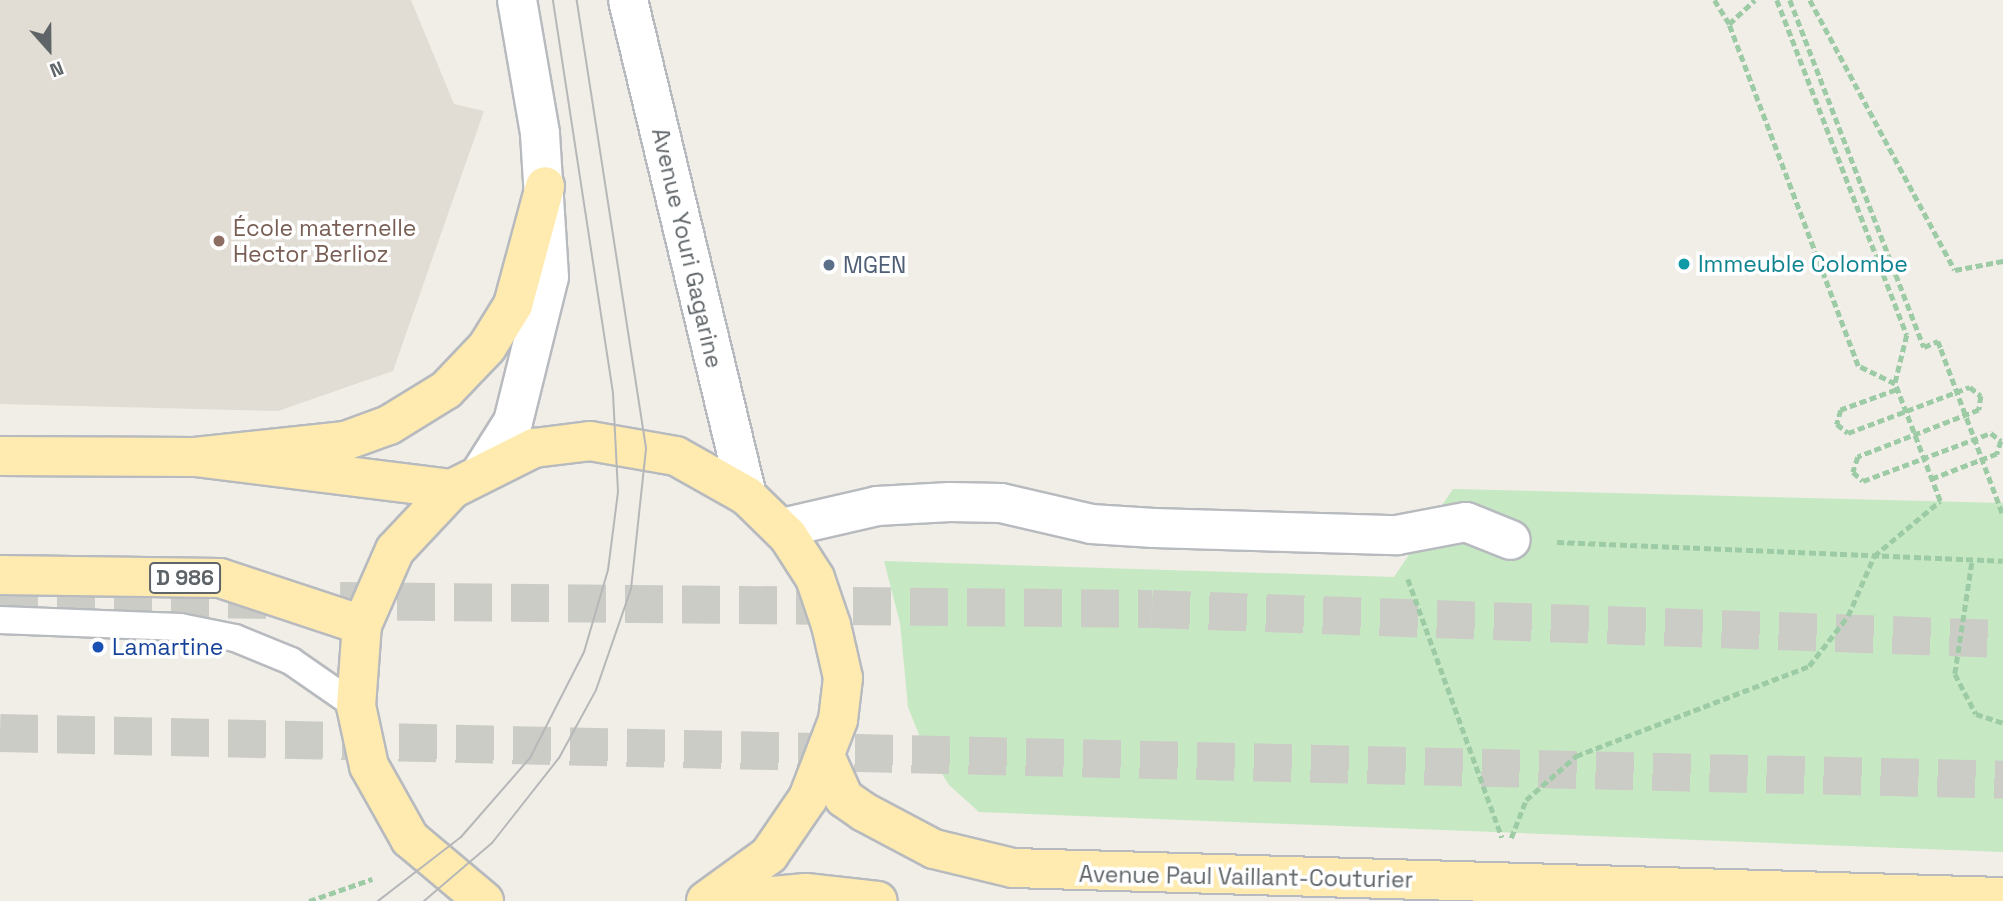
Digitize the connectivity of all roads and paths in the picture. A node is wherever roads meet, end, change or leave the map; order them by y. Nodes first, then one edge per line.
1 (516, 0) edge
2 (628, 0) edge
3 (1714, 0) edge
4 (1755, 0) edge
5 (1777, 0) edge
6 (1790, 0) edge
7 (1810, 0) edge
8 (1729, 24) junction
9 (545, 186) junction
10 (2003, 261) edge
11 (1896, 387) junction
12 (1906, 411) junction
13 (1915, 435) junction
14 (0, 456) edge
15 (195, 457) junction
16 (1924, 459) junction
17 (1932, 479) junction
18 (467, 480) junction
19 (747, 496) junction
20 (2003, 515) edge
21 (782, 528) junction
22 (1397, 536) junction
23 (1511, 540) joint
24 (1874, 555) junction
25 (2003, 561) edge
26 (1972, 563) junction
27 (0, 575) edge
28 (0, 620) edge
29 (362, 625) junction
30 (356, 706) junction
31 (2003, 723) edge
32 (825, 758) junction
33 (372, 879) dead end
34 (1511, 883) junction
35 (2003, 897) edge
36 (309, 901) edge
37 (484, 901) edge
38 (706, 901) edge
39 (718, 901) edge
40 (878, 901) edge

1 - 9 street
2 - 19 street, Avenue Youri Gagarine
3 - 8 path
4 - 8 path
5 - 11 path
6 - 20 path, bridge
7 - 10 path
8 - 11 path
9 - 15 main road
9 - 18 street
11 - 12 path
11 - 12 path
12 - 13 path
12 - 13 path
13 - 16 path
13 - 16 path
14 - 15 main road
15 - 18 main road
16 - 17 path
16 - 17 path
17 - 24 path
18 - 19 main road
18 - 29 main road
19 - 21 main road
21 - 22 street
21 - 32 main road
22 - 23 street
22 - 34 path
23 - 24 path
24 - 26 path
24 - 34 path
25 - 26 path
26 - 31 path
27 - 29 main road, D 986
28 - 30 lane
29 - 30 main road
30 - 37 main road
32 - 34 main road, Avenue Paul Vaillant-Couturier
32 - 38 main road
33 - 36 path
34 - 35 main road, Avenue Paul Vaillant-Couturier
39 - 40 main road

